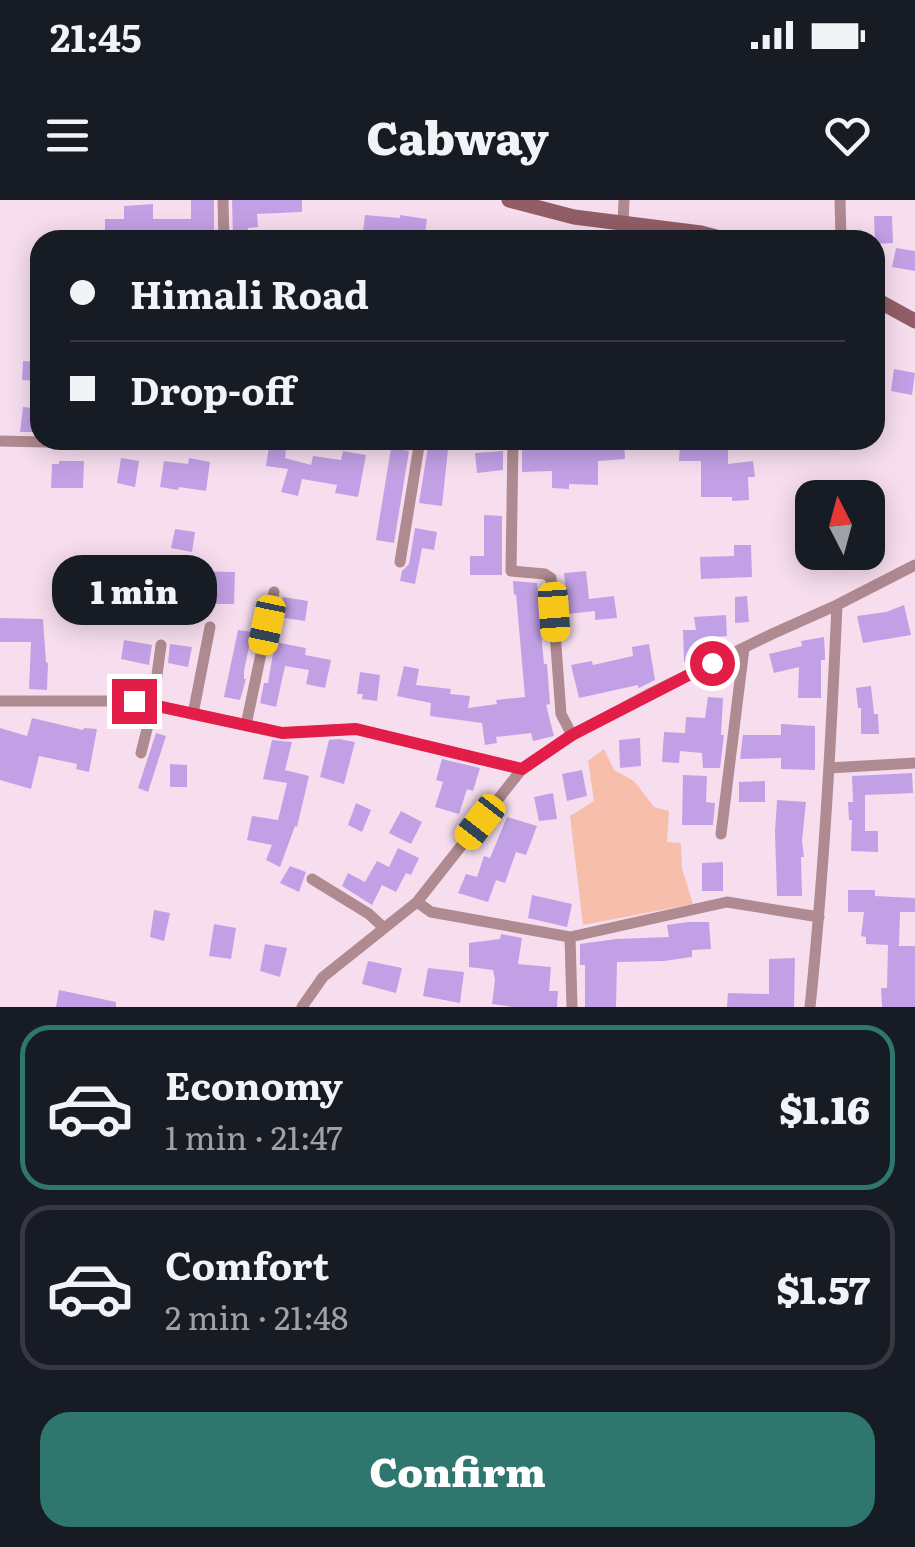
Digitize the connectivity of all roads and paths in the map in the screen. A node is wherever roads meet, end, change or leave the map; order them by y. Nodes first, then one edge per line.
1 (223, 200) edge
2 (509, 200) edge
3 (624, 200) edge
4 (840, 200) edge
5 (623, 225) junction
6 (224, 230) edge
7 (666, 230) edge
8 (841, 230) edge
9 (885, 305) edge
10 (915, 322) edge
11 (0, 441) edge
12 (30, 442) edge
13 (418, 450) edge
14 (513, 450) edge
15 (400, 562) dead end
16 (915, 565) edge
17 (274, 592) dead end
18 (837, 605) junction
19 (210, 628) dead end
20 (161, 645) dead end
21 (744, 648) junction
22 (0, 701) edge
23 (153, 705) junction
24 (193, 714) junction
25 (246, 725) junction
26 (572, 735) junction
27 (142, 753) dead end
28 (915, 763) edge
29 (830, 768) junction
30 (522, 769) junction
31 (721, 834) dead end
32 (312, 879) dead end
33 (417, 902) junction
34 (819, 917) junction
35 (384, 928) junction
36 (570, 937) junction
37 (302, 1007) edge
38 (572, 1007) edge
39 (810, 1007) edge

1 - 6 street
2 - 5 main road
3 - 5 street
4 - 8 street
5 - 7 main road
9 - 10 main road
11 - 12 street
13 - 15 street
14 - 26 street
16 - 18 street
17 - 25 street
18 - 21 street
18 - 29 street
19 - 24 street
20 - 23 street
21 - 26 street
21 - 31 street
22 - 23 street
23 - 24 street
23 - 27 street
24 - 25 street
25 - 30 street
26 - 30 street
28 - 29 street
29 - 34 street
30 - 33 street
32 - 35 street
33 - 35 street
33 - 36 street
34 - 36 street
34 - 39 street
35 - 37 street
36 - 38 street

